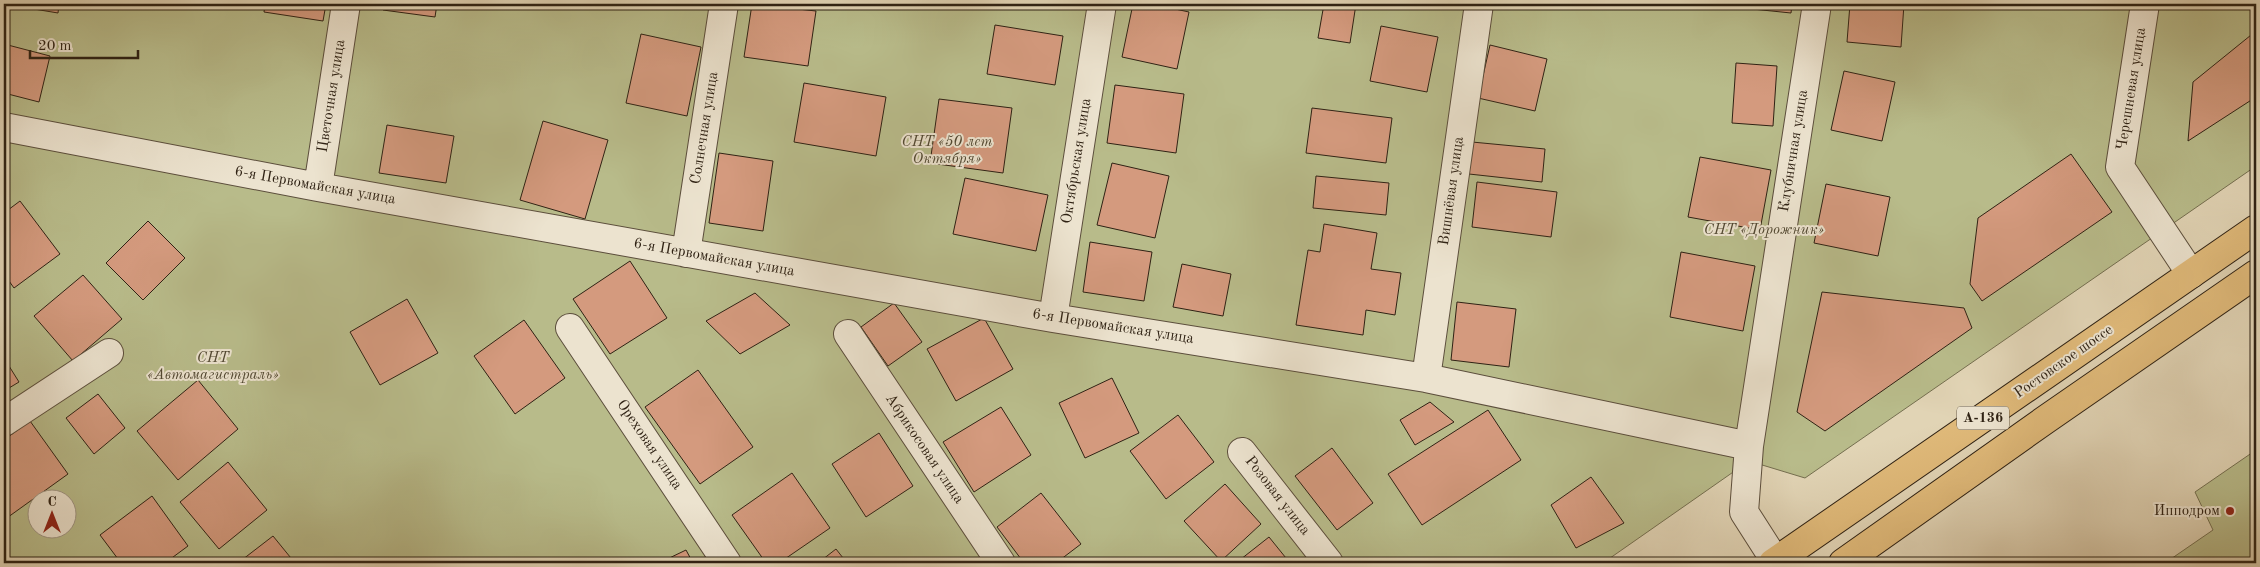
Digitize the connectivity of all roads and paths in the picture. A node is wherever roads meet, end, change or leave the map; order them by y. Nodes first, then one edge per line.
1 (346, 4) edge
2 (724, 4) edge
3 (1102, 4) edge
4 (1479, 4) edge
5 (1817, 4) edge
6 (2145, 4) edge
7 (4, 127) edge
8 (318, 188) junction
9 (2256, 229) edge
10 (686, 253) junction
11 (2190, 274) junction
12 (2256, 274) edge
13 (1053, 318) junction
14 (570, 328) dead end
15 (848, 334) dead end
16 (109, 353) dead end
17 (1426, 378) junction
18 (4, 422) edge
19 (1750, 446) junction
20 (1242, 452) dead end
21 (1774, 562) edge
22 (727, 563) edge
23 (1000, 563) edge
24 (1329, 563) edge
25 (1843, 563) edge

1 - 8 street, Цветочная улица
2 - 10 street, Солнечная улица
3 - 13 street, Октябрьская улица
4 - 17 street, Вишнёвая улица
5 - 19 street, Клубничная улица
6 - 11 street, Черешневая улица
7 - 8 street, 6-я Первомайская улица
8 - 10 street, 6-я Первомайская улица
9 - 11 highway, Ростовское шоссе / А-136
10 - 13 street, 6-я Первомайская улица
11 - 21 highway, Ростовское шоссе / А-136
12 - 25 highway, А-136
13 - 17 street, 6-я Первомайская улица
14 - 22 street, Ореховая улица
15 - 23 street, Абрикосовая улица
16 - 18 street
17 - 19 street, 6-я Первомайская улица
19 - 21 street, Клубничная улица
20 - 24 street, Розовая улица

